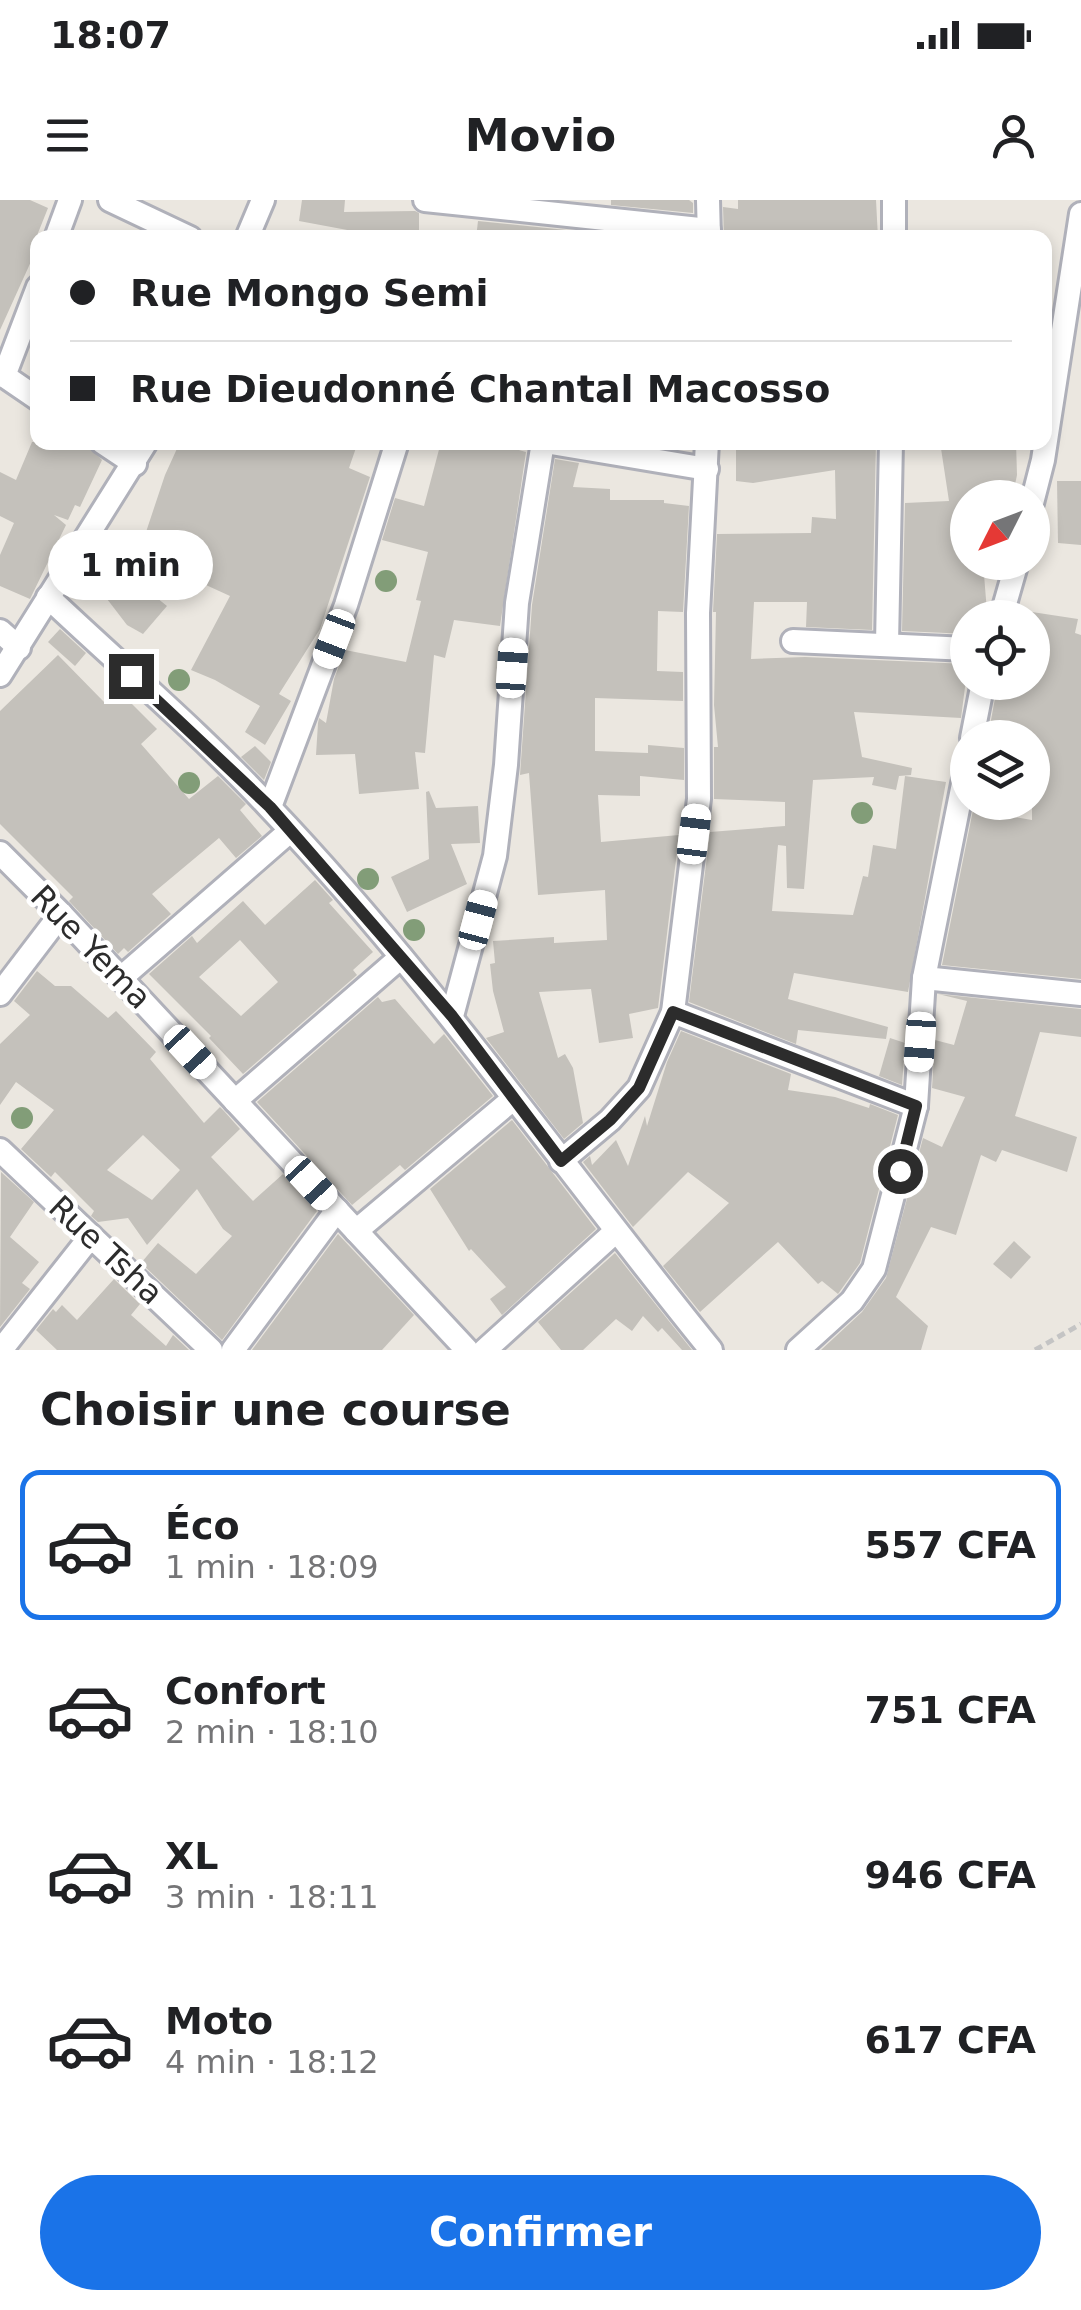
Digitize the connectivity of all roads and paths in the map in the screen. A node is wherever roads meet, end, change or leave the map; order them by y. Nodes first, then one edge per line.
1 (70, 200) edge
2 (110, 200) edge
3 (263, 200) edge
4 (425, 200) edge
5 (708, 200) edge
6 (894, 200) edge
7 (1081, 214) edge
8 (59, 230) edge
9 (173, 230) edge
10 (250, 230) edge
11 (676, 230) edge
12 (709, 230) edge
13 (894, 230) edge
14 (30, 307) edge
15 (2, 375) edge
16 (30, 394) edge
17 (1052, 407) edge
18 (114, 450) edge
19 (142, 450) edge
20 (394, 450) edge
21 (543, 450) edge
22 (590, 450) edge
23 (707, 450) edge
24 (891, 450) edge
25 (1046, 450) edge
26 (135, 464) junction
27 (706, 470) junction
28 (1038, 480) edge
29 (48, 597) junction
30 (0, 631) edge
31 (793, 642) dead end
32 (887, 644) junction
33 (19, 648) junction
34 (950, 648) edge
35 (0, 675) edge
36 (270, 807) junction
37 (956, 820) edge
38 (290, 832) junction
39 (0, 853) edge
40 (62, 914) junction
41 (401, 957) junction
42 (121, 978) junction
43 (924, 978) junction
44 (0, 994) edge
45 (1081, 994) edge
46 (673, 1012) junction
47 (452, 1016) junction
48 (513, 1099) junction
49 (235, 1101) junction
50 (916, 1106) junction
51 (0, 1150) edge
52 (561, 1161) junction
53 (336, 1210) junction
54 (356, 1231) junction
55 (615, 1232) junction
56 (91, 1236) junction
57 (1081, 1324) edge
58 (1, 1350) edge
59 (211, 1350) edge
60 (234, 1350) edge
61 (467, 1350) edge
62 (485, 1350) edge
63 (711, 1350) edge
64 (798, 1350) edge
65 (1036, 1350) edge

1 - 8 street
2 - 9 street
3 - 10 street
4 - 11 street
5 - 12 street
6 - 13 street
7 - 17 street
14 - 15 street
15 - 16 street
18 - 26 street
19 - 26 street
20 - 36 street
21 - 47 street
22 - 27 street
23 - 27 street
24 - 32 street
25 - 28 street
26 - 29 street
27 - 46 street
29 - 33 street
29 - 36 street
30 - 33 street
31 - 32 street
32 - 34 street
33 - 35 street
36 - 38 street
37 - 43 street
38 - 41 street
38 - 42 street
39 - 40 street, Rue Yema
40 - 42 street, Rue Yema
40 - 44 street
41 - 47 street
41 - 49 street
42 - 49 street, Rue Yema
43 - 45 street
43 - 50 street
46 - 50 street
46 - 52 street
47 - 48 street
48 - 52 street
48 - 54 street
49 - 53 street, Rue Yema
50 - 64 street
51 - 56 street, Rue Tsha
52 - 55 street
53 - 54 street, Rue Yema
53 - 60 street
54 - 61 street, Rue Yema
55 - 62 street
55 - 63 street
56 - 58 street
56 - 59 street, Rue Tsha
57 - 65 path

